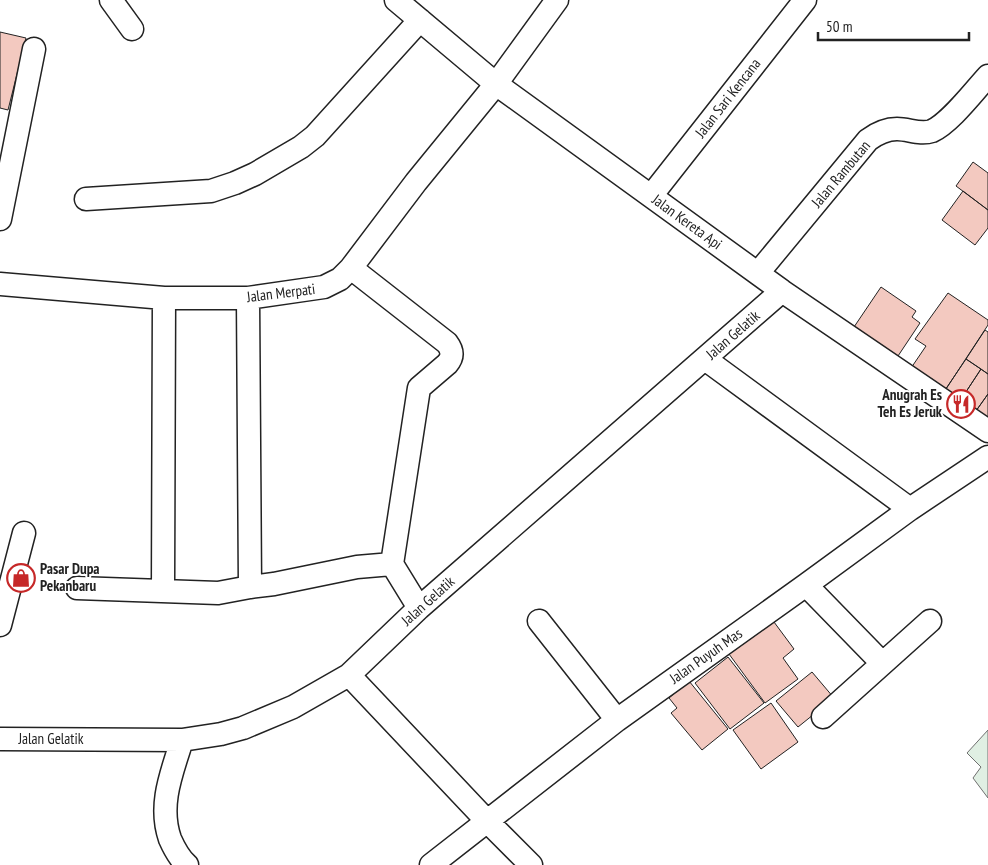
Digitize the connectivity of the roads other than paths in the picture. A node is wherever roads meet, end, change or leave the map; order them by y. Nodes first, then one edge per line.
1 (111, 0) edge
2 (557, 0) edge
3 (805, 0) edge
4 (409, 7) edge
5 (132, 29) dead end
6 (34, 49) dead end
7 (988, 76) edge
8 (496, 84) junction
9 (651, 196) junction
10 (86, 199) dead end
11 (0, 219) edge
12 (351, 268) junction
13 (758, 273) junction
14 (0, 284) edge
15 (782, 291) junction
16 (164, 298) junction
17 (248, 298) junction
18 (704, 359) junction
19 (988, 431) edge
20 (988, 457) edge
21 (910, 509) junction
22 (24, 533) dead end
23 (392, 564) junction
24 (806, 585) junction
25 (250, 587) junction
26 (77, 588) dead end
27 (163, 591) junction
28 (419, 608) junction
29 (539, 621) dead end
30 (930, 621) dead end
31 (0, 625) edge
32 (882, 663) junction
33 (349, 675) junction
34 (823, 717) dead end
35 (617, 720) junction
36 (0, 739) edge
37 (182, 740) junction
38 (486, 820) junction
39 (186, 865) edge
40 (431, 865) edge
41 (530, 865) edge

1 - 5 street
2 - 8 street, Jalan Merpati
3 - 9 street, Jalan Sari Kencana
4 - 8 street, Jalan Kereta Api
4 - 10 street
6 - 11 street
7 - 13 street, Jalan Rambutan
8 - 9 street, Jalan Kereta Api
8 - 12 street, Jalan Merpati
9 - 13 street, Jalan Kereta Api
12 - 17 street, Jalan Merpati
12 - 23 street
13 - 15 street, Jalan Kereta Api
14 - 16 street, Jalan Merpati
15 - 18 street, Jalan Gelatik
15 - 19 street, Jalan Kereta Api
16 - 17 street, Jalan Merpati
16 - 27 street
17 - 25 street
18 - 21 street
18 - 28 street, Jalan Gelatik
20 - 21 street, Jalan Puyuh Mas
21 - 24 street, Jalan Puyuh Mas
22 - 31 street
23 - 25 street
23 - 28 street
24 - 32 street
24 - 35 street, Jalan Puyuh Mas
25 - 27 street
26 - 27 street
28 - 33 street, Jalan Gelatik
29 - 35 street
30 - 32 street
32 - 34 street
33 - 37 street, Jalan Gelatik
33 - 38 street
35 - 38 street, Jalan Puyuh Mas
36 - 37 street, Jalan Gelatik
37 - 39 street
38 - 40 street, Jalan Puyuh Mas
38 - 41 street

